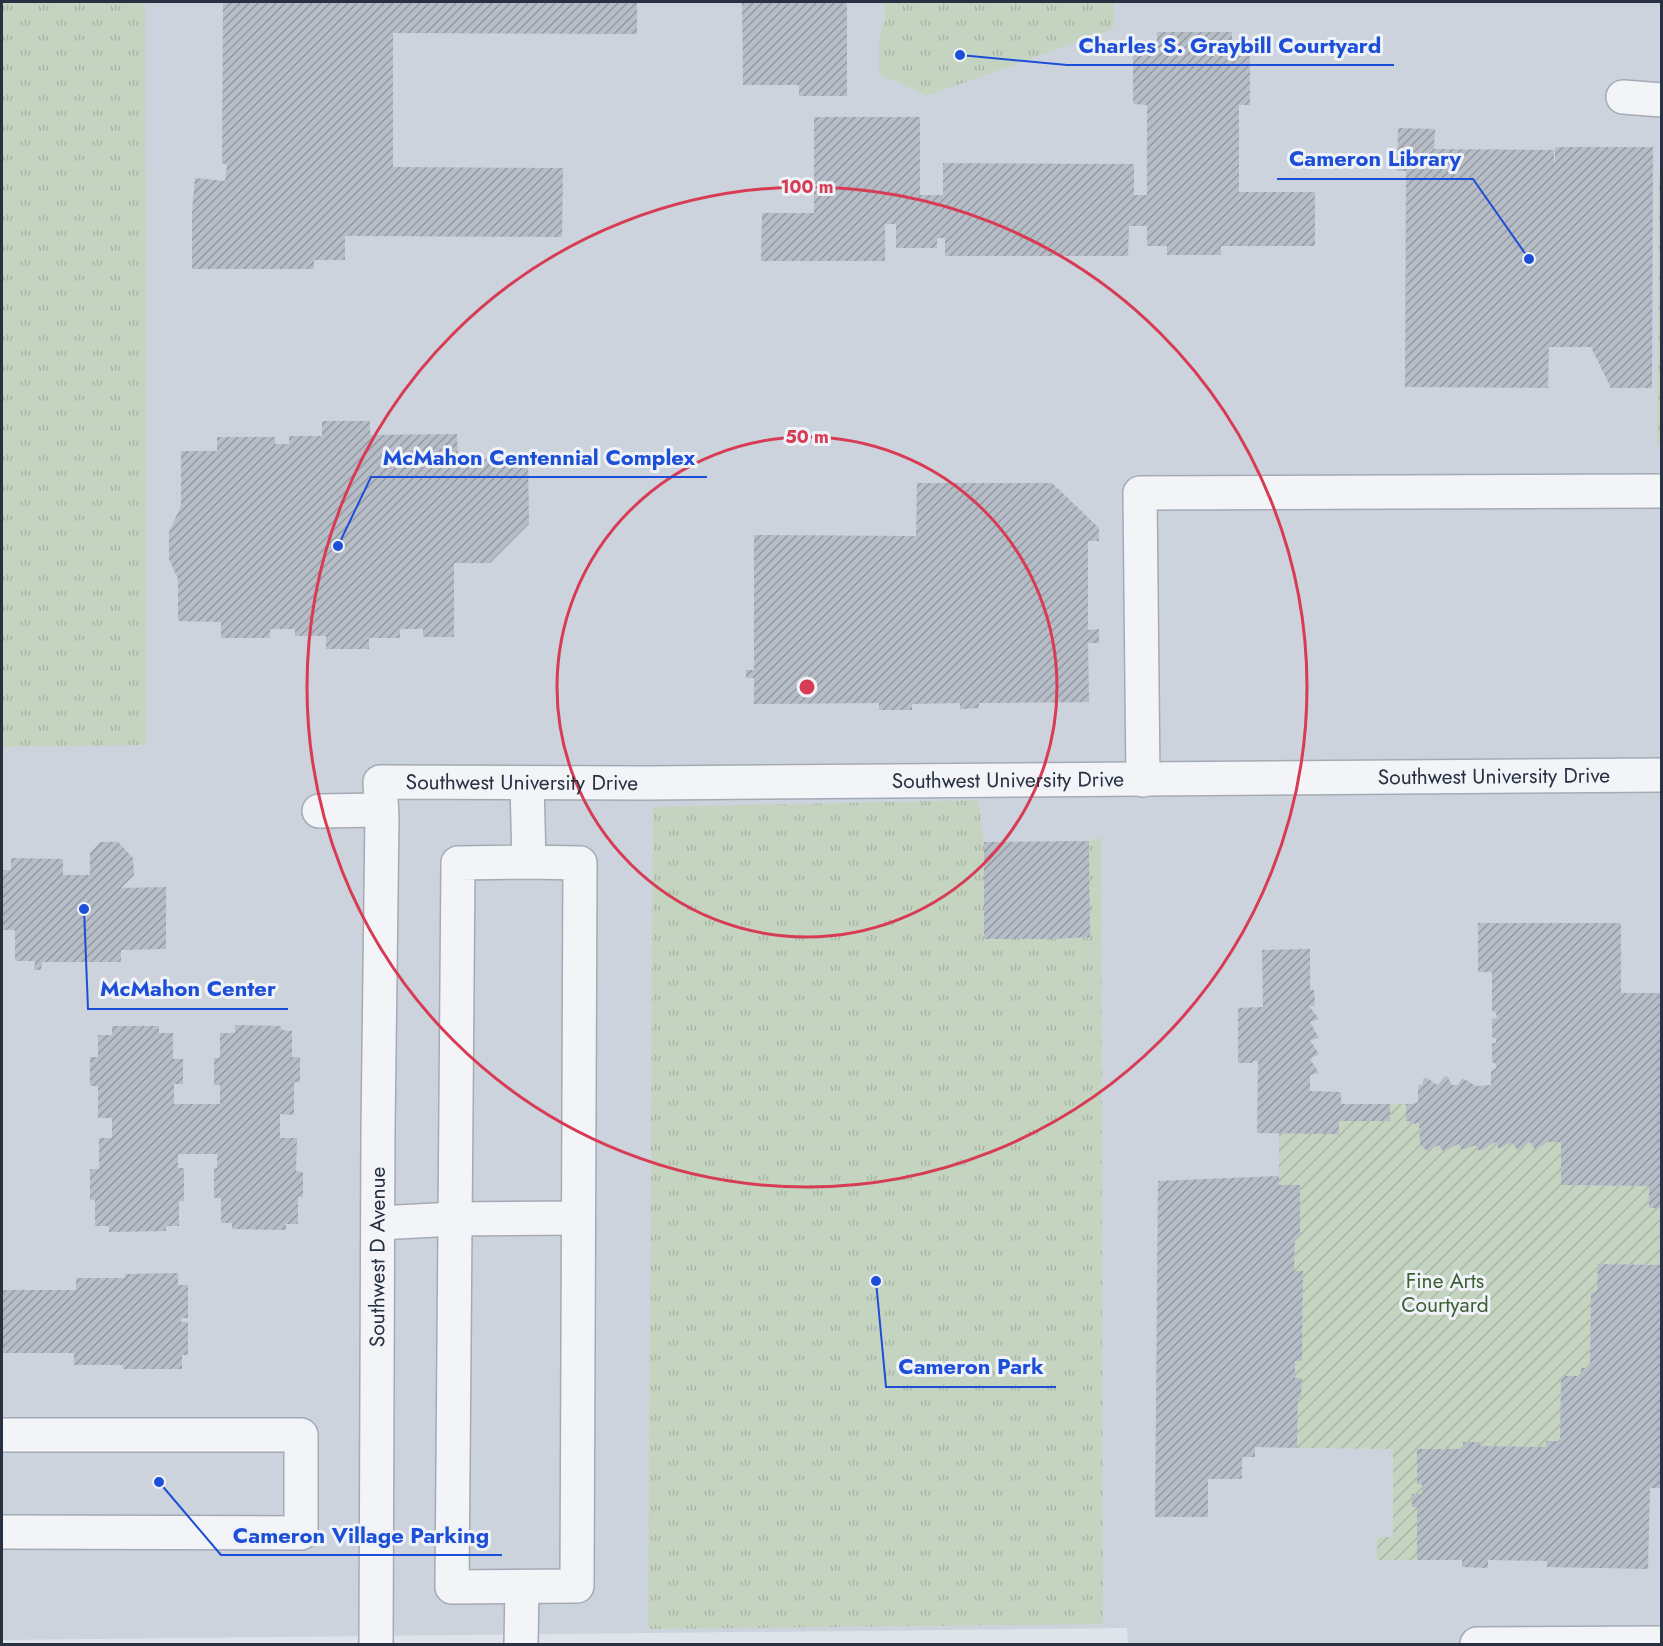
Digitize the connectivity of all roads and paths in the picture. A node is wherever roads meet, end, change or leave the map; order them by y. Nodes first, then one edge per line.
1 (1623, 97) dead end
2 (1662, 100) edge
3 (1662, 491) edge
4 (1662, 775) edge
5 (1143, 780) junction
6 (527, 783) junction
7 (380, 810) junction
8 (320, 811) dead end
9 (528, 862) junction
10 (578, 1218) junction
11 (455, 1219) junction
12 (378, 1222) junction
13 (2, 1435) edge
14 (2, 1532) edge
15 (522, 1587) junction
16 (1662, 1642) edge
17 (376, 1644) edge
18 (521, 1644) edge
19 (1477, 1644) edge

1 - 2 street
3 - 5 street
4 - 5 street, Southwest University Drive
5 - 6 street, Southwest University Drive
6 - 7 street, Southwest University Drive
6 - 9 street
7 - 8 street
7 - 12 street, Southwest D Avenue
9 - 10 street
9 - 11 street
10 - 11 street
10 - 15 street
11 - 12 street
11 - 15 street
12 - 17 street, Southwest D Avenue
13 - 14 street
15 - 18 street
16 - 19 street

